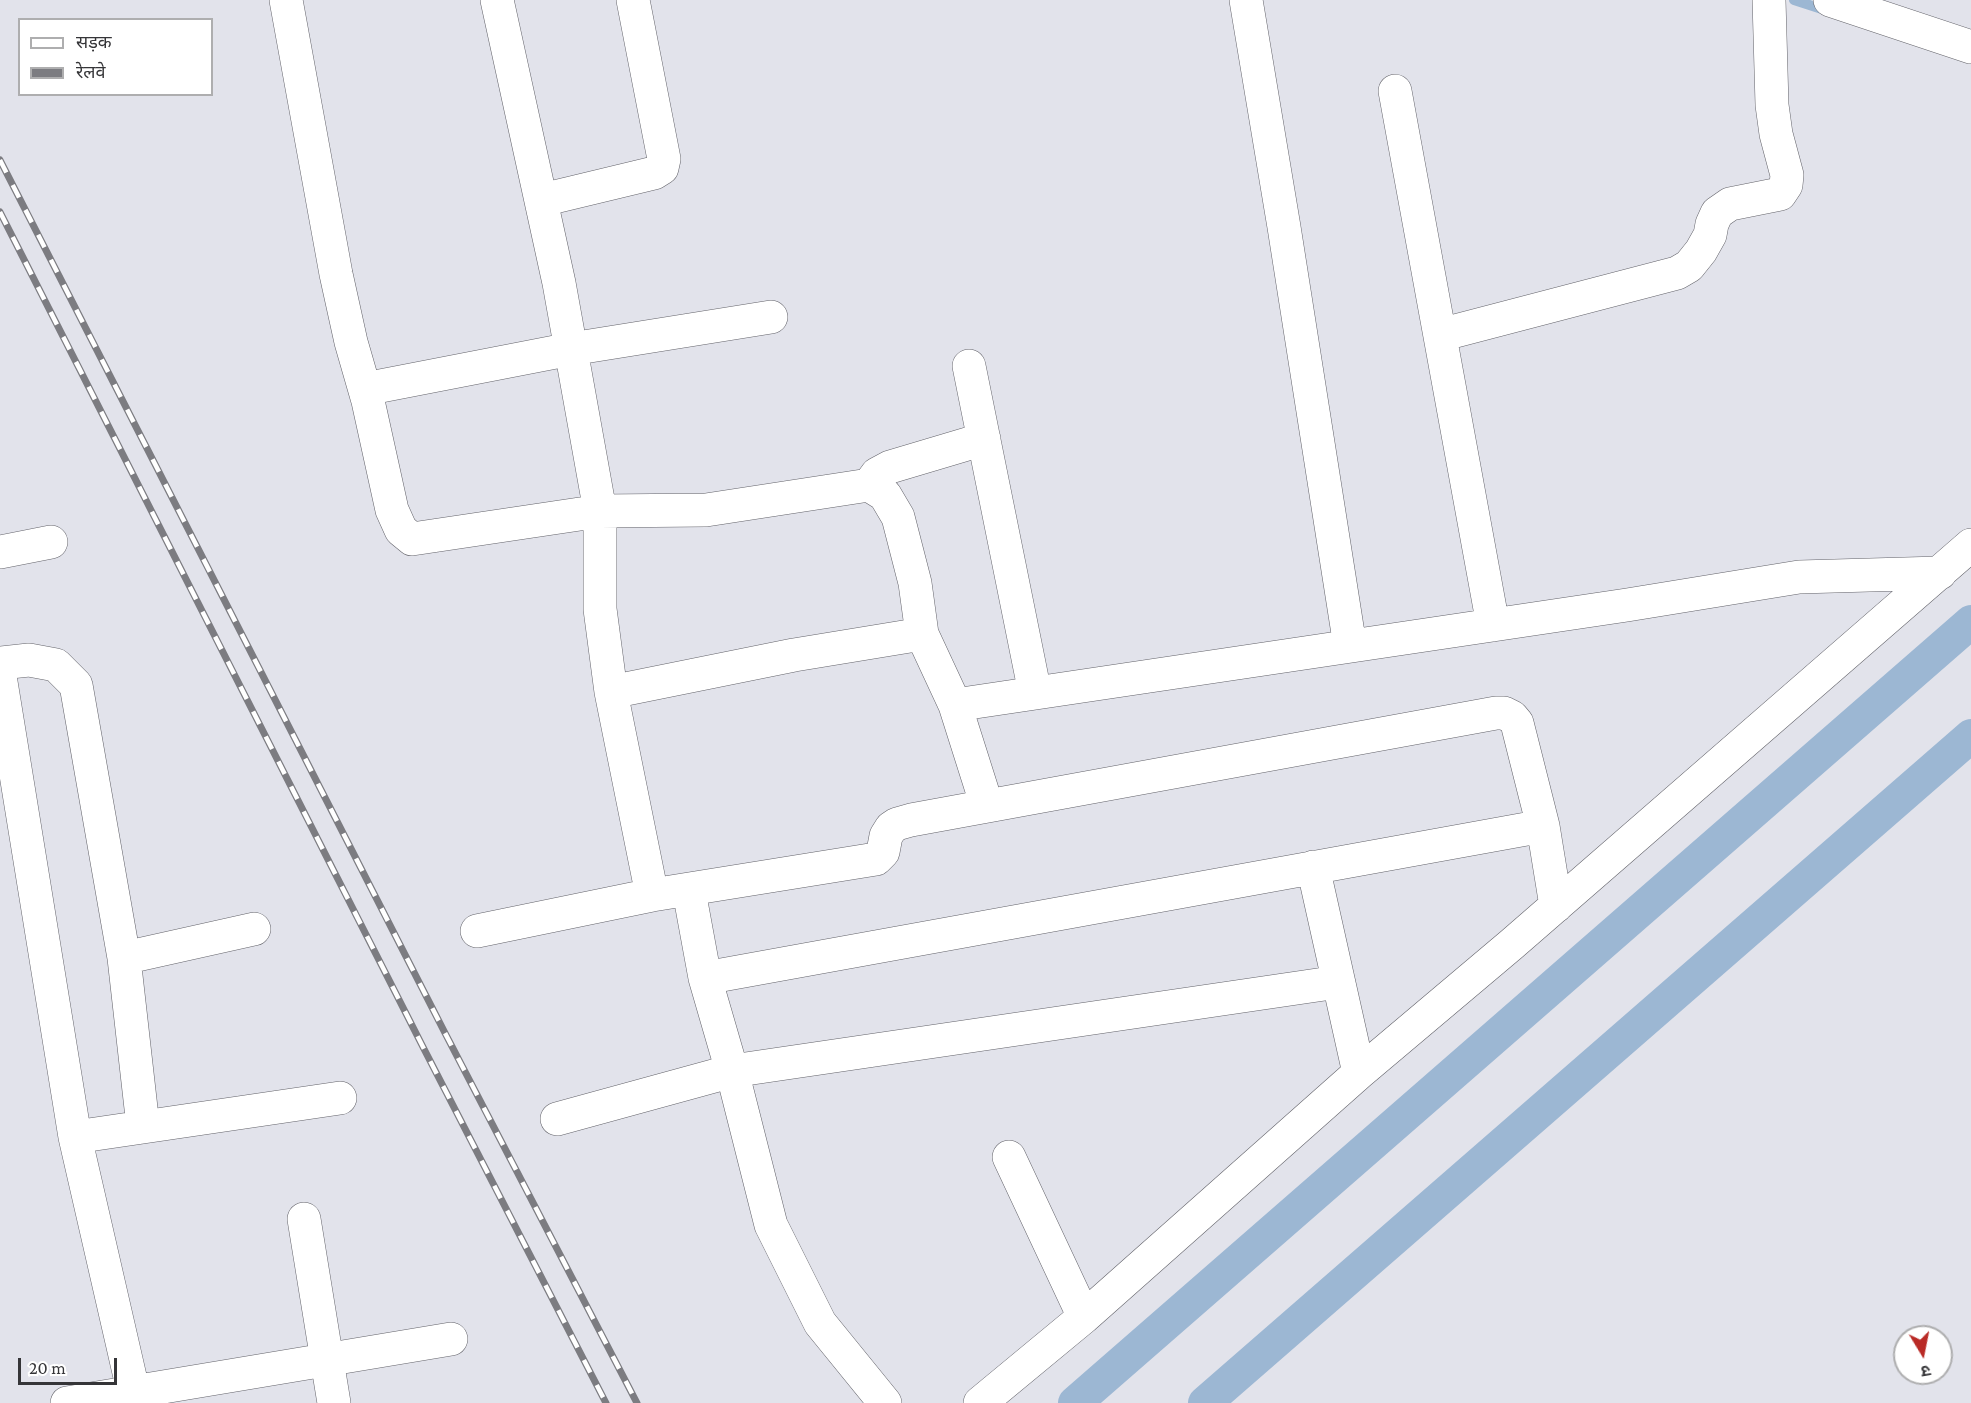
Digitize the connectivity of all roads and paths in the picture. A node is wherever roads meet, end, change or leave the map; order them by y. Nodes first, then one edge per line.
1 (285, 0) edge
2 (497, 0) edge
3 (633, 0) edge
4 (1246, 0) edge
5 (1769, 0) edge
6 (1830, 0) edge
7 (1971, 47) edge
8 (1395, 91) dead end
9 (542, 200) junction
10 (771, 317) dead end
11 (1440, 335) junction
12 (571, 349) junction
13 (969, 366) dead end
14 (365, 389) junction
15 (984, 439) junction
16 (869, 485) junction
17 (600, 511) junction
18 (51, 542) dead end
19 (1971, 545) edge
20 (0, 552) edge
21 (1940, 573) junction
22 (1493, 625) junction
23 (922, 634) junction
24 (1350, 646) junction
25 (0, 663) edge
26 (0, 676) edge
27 (611, 692) junction
28 (1035, 693) junction
29 (955, 705) junction
30 (3, 716) edge
31 (987, 806) junction
32 (1543, 826) junction
33 (1313, 867) junction
34 (689, 891) junction
35 (652, 895) junction
36 (1556, 906) junction
37 (254, 929) dead end
38 (477, 931) dead end
39 (124, 958) junction
40 (705, 978) junction
41 (1338, 982) junction
42 (732, 1071) junction
43 (1359, 1073) junction
44 (340, 1098) dead end
45 (557, 1119) dead end
46 (143, 1126) junction
47 (75, 1137) junction
48 (1009, 1157) dead end
49 (304, 1220) dead end
50 (1084, 1317) junction
51 (451, 1339) dead end
52 (327, 1359) junction
53 (135, 1398) edge
54 (67, 1403) edge
55 (334, 1403) edge
56 (885, 1403) edge
57 (980, 1403) edge

1 - 14 street
2 - 9 street
3 - 9 street
4 - 24 street
5 - 11 street
6 - 7 street
8 - 11 street
9 - 12 street
10 - 12 street
11 - 22 street
12 - 14 street
12 - 17 street
13 - 15 street
14 - 17 street
15 - 16 street
15 - 28 street
16 - 17 street
16 - 23 street
17 - 27 street
18 - 20 street
19 - 21 street
21 - 22 street
21 - 36 street
22 - 24 street
23 - 27 street
23 - 29 street
24 - 28 street
25 - 39 street
26 - 30 street
27 - 35 street
28 - 29 street
29 - 31 street
30 - 47 street
31 - 32 street
31 - 34 street
32 - 33 street
32 - 36 street
33 - 40 street
33 - 41 street
34 - 35 street
34 - 40 street
35 - 38 street
36 - 43 street
37 - 39 street
39 - 46 street
40 - 42 street
41 - 42 street
41 - 43 street
42 - 45 street
42 - 56 street
43 - 50 street
44 - 46 street
46 - 47 street
47 - 53 street
48 - 50 street
49 - 52 street
50 - 57 street
51 - 52 street
52 - 53 street
52 - 55 street
53 - 54 street

